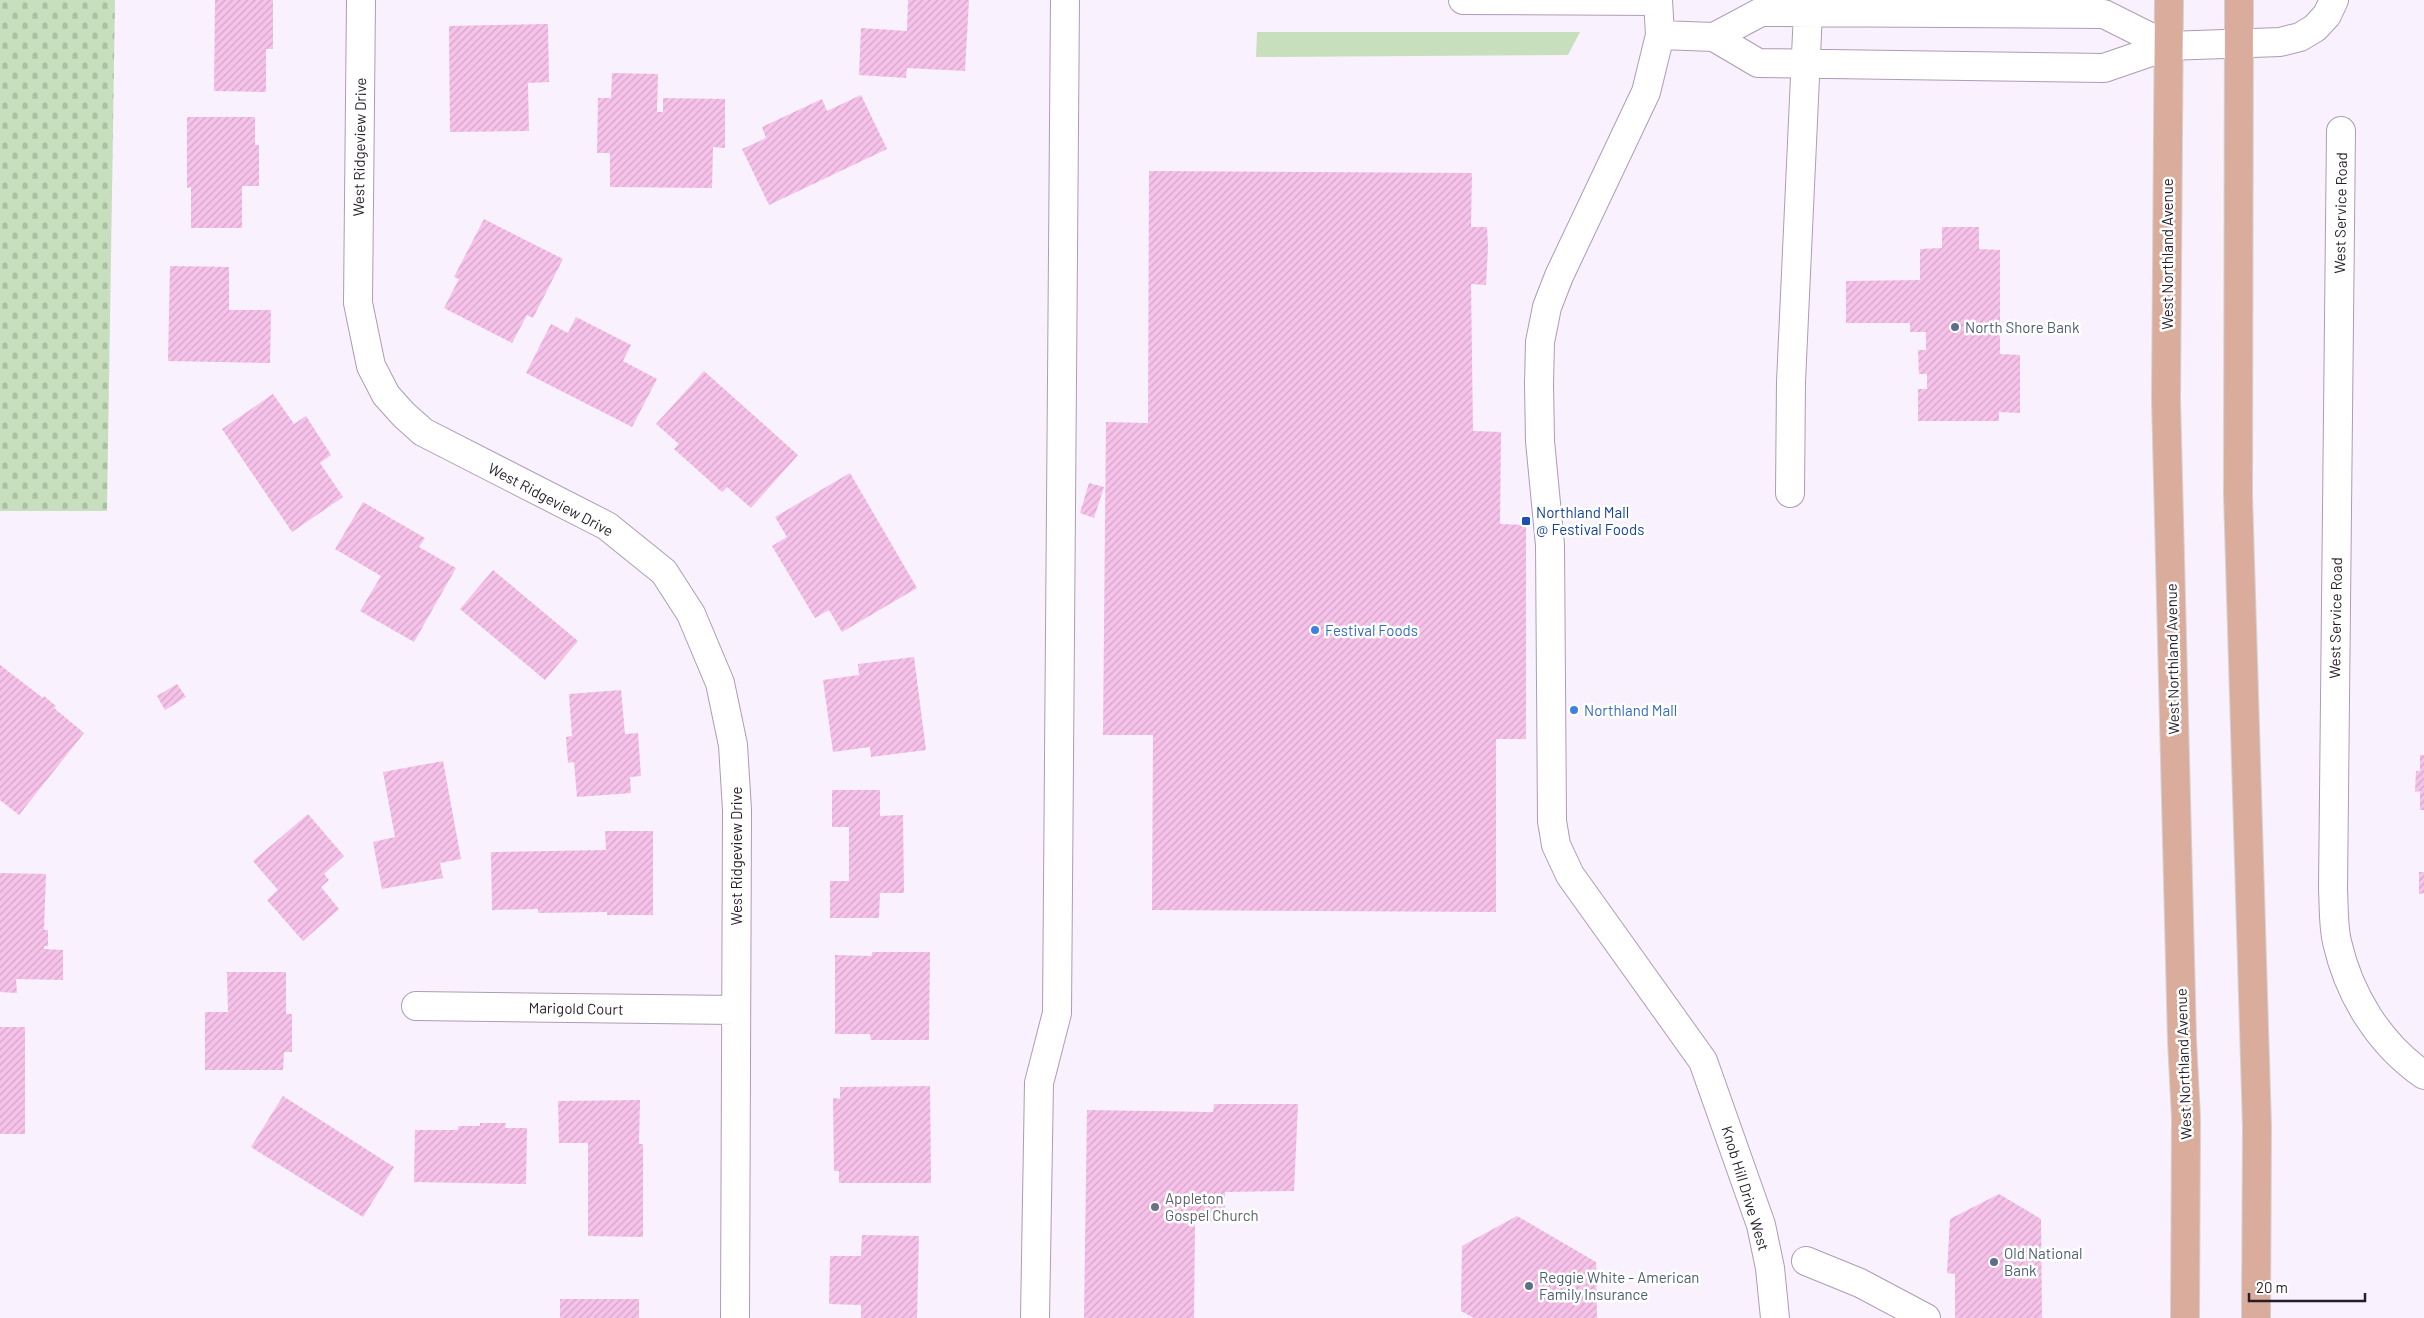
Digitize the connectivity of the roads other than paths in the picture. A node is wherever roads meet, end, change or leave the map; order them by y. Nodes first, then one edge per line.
1 (361, 0) edge
2 (1065, 0) edge
3 (1463, 0) edge
4 (1658, 0) edge
5 (2169, 0) edge
6 (2239, 0) edge
7 (2334, 0) edge
8 (1808, 12) junction
9 (1660, 35) junction
10 (1714, 37) junction
11 (2238, 45) junction
12 (2168, 46) junction
13 (1807, 64) junction
14 (2341, 131) dead end
15 (1790, 493) dead end
16 (416, 1006) dead end
17 (735, 1010) junction
18 (2424, 1075) edge
19 (1806, 1261) dead end
20 (735, 1318) edge
21 (1035, 1318) edge
22 (1774, 1318) edge
23 (1926, 1318) edge
24 (2184, 1318) edge
25 (2256, 1318) edge

1 - 17 street, West Ridgeview Drive
2 - 21 street
3 - 4 street
4 - 9 street, Knob Hill Drive West
5 - 12 main road, West Northland Avenue
6 - 11 main road
7 - 11 street
8 - 10 street
8 - 12 street
8 - 13 street
9 - 10 street
9 - 22 street, Knob Hill Drive West
10 - 13 street
11 - 12 street
11 - 25 main road
12 - 13 street
12 - 24 main road, West Northland Avenue
13 - 15 street
14 - 18 street, West Service Road
16 - 17 street, Marigold Court
17 - 20 street, West Ridgeview Drive
19 - 23 street

